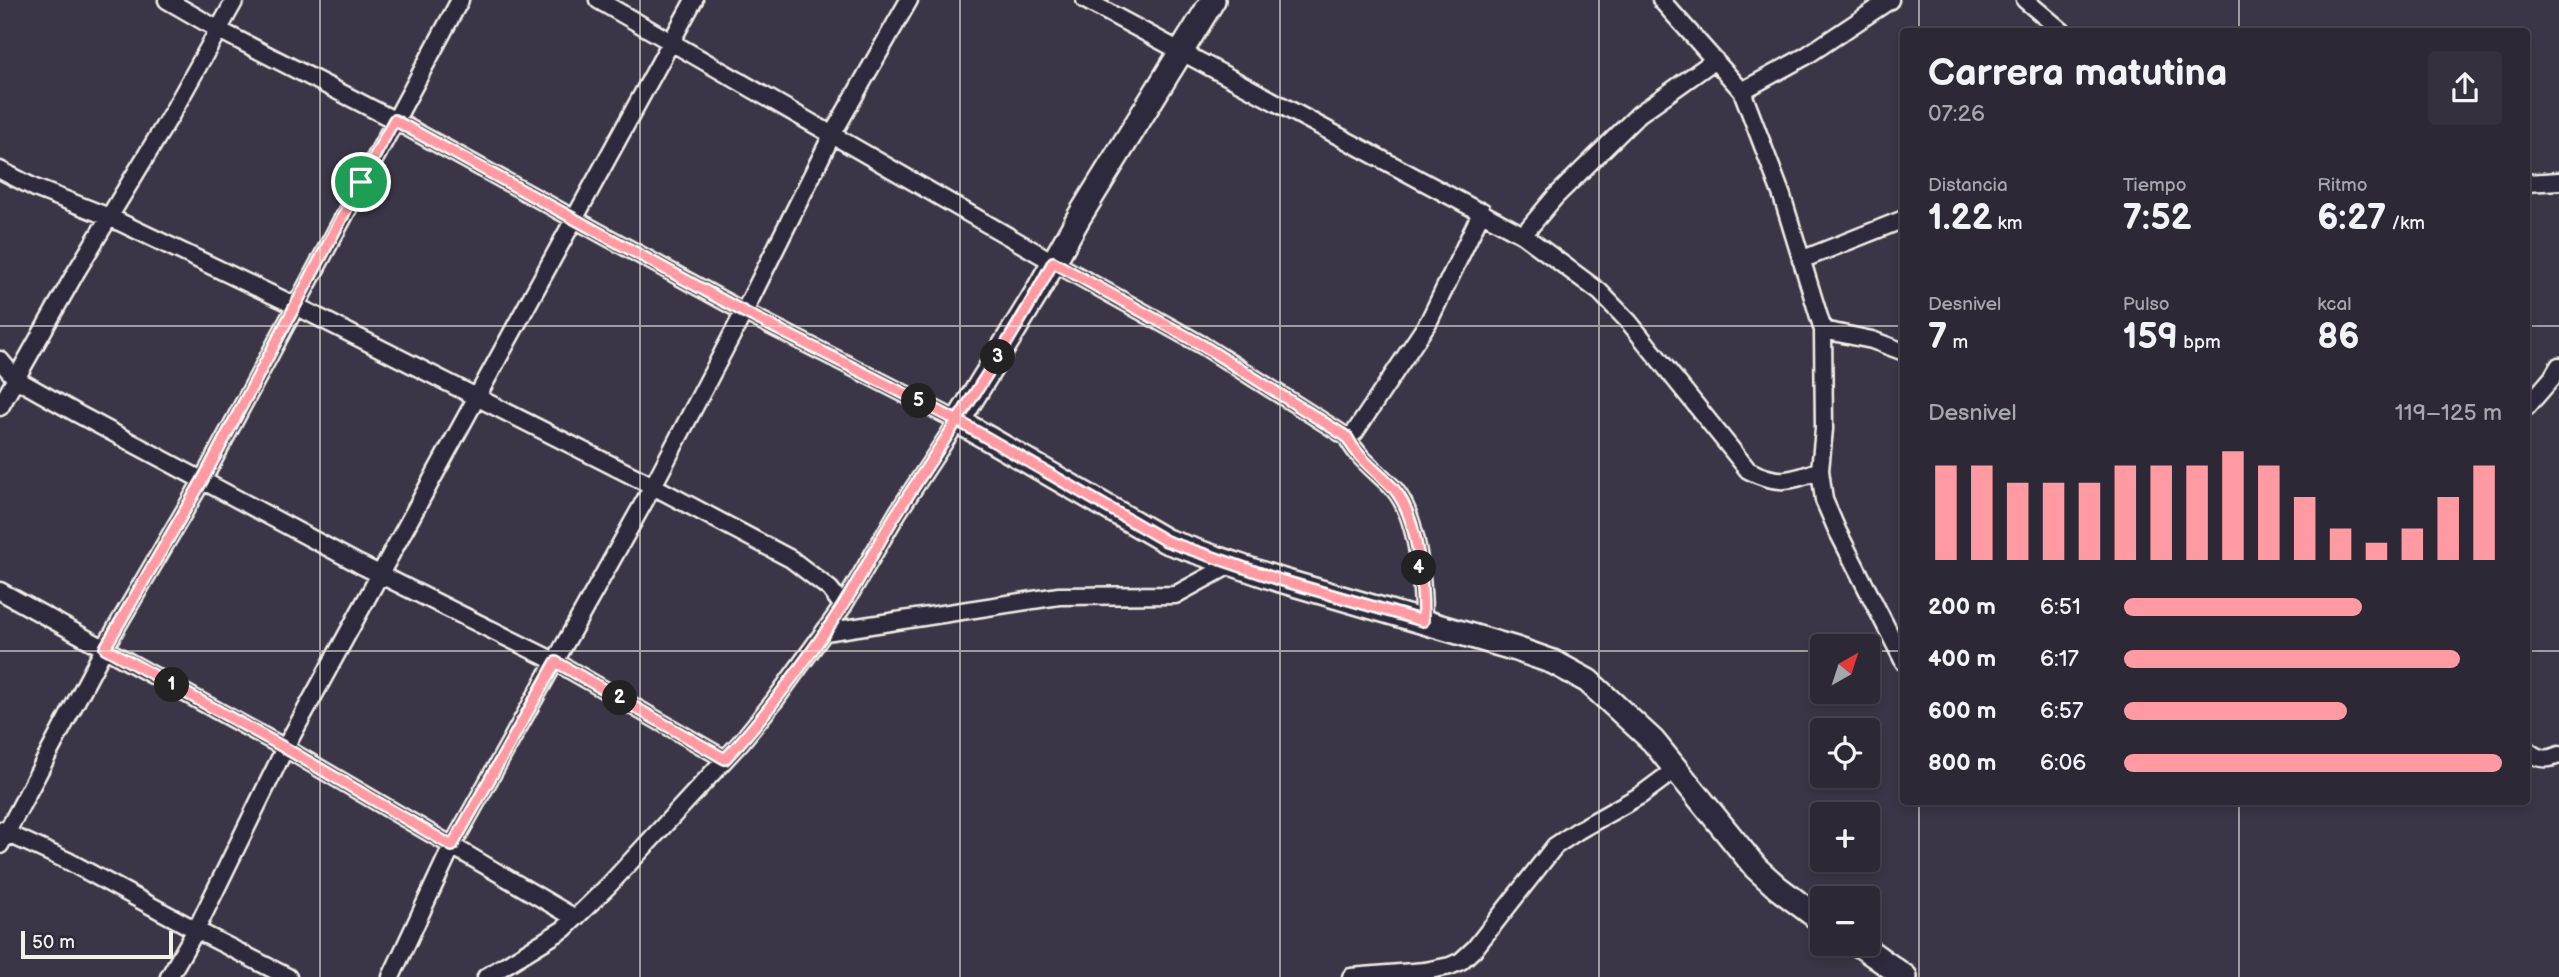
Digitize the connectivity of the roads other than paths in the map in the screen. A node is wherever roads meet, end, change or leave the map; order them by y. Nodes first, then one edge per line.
1 (167, 0) edge
2 (235, 0) edge
3 (460, 0) edge
4 (598, 0) edge
5 (694, 0) edge
6 (909, 0) edge
7 (1085, 0) edge
8 (1213, 0) edge
9 (1661, 0) edge
10 (1890, 0) edge
11 (2025, 0) edge
12 (2058, 28) edge
13 (219, 30) junction
14 (670, 41) junction
15 (1181, 53) junction
16 (1715, 60) junction
17 (1742, 91) junction
18 (394, 120) junction
19 (832, 135) junction
20 (0, 170) edge
21 (2559, 181) edge
22 (2530, 183) edge
23 (1482, 211) junction
24 (109, 217) junction
25 (575, 219) junction
26 (1900, 221) edge
27 (1523, 235) junction
28 (1801, 260) junction
29 (1053, 262) junction
30 (296, 306) junction
31 (744, 312) junction
32 (1823, 330) junction
33 (1900, 350) edge
34 (0, 360) edge
35 (2559, 367) edge
36 (16, 379) junction
37 (475, 396) junction
38 (2530, 404) edge
39 (0, 407) edge
40 (958, 421) junction
41 (1347, 437) junction
42 (1820, 470) junction
43 (202, 481) junction
44 (653, 486) junction
45 (1230, 565) junction
46 (381, 574) junction
47 (0, 591) edge
48 (843, 606) junction
49 (1423, 621) junction
50 (825, 632) junction
51 (105, 648) junction
52 (1900, 654) edge
53 (556, 662) junction
54 (285, 748) junction
55 (2530, 753) edge
56 (2559, 755) edge
57 (725, 759) junction
58 (1675, 769) junction
59 (2, 836) edge
60 (452, 846) junction
61 (1810, 912) edge
62 (575, 919) junction
63 (196, 930) junction
64 (1875, 956) edge
65 (169, 977) edge
66 (288, 977) edge
67 (391, 977) edge
68 (486, 977) edge
69 (1351, 977) edge
70 (1905, 977) edge

1 - 13 street
2 - 13 street
3 - 18 street
4 - 14 street
5 - 14 street
6 - 19 street
7 - 15 street
8 - 15 street
9 - 16 street
10 - 17 street
11 - 12 street
13 - 18 street
13 - 24 street
14 - 19 street
14 - 25 street
15 - 23 street
15 - 29 street
16 - 17 street
16 - 27 street
17 - 28 street
18 - 25 street
18 - 30 street
19 - 29 street
19 - 31 street
20 - 24 street
21 - 22 street
23 - 27 street
23 - 41 street
24 - 30 street
24 - 36 street
25 - 31 street
25 - 37 street
26 - 28 street
27 - 42 street
28 - 32 street
29 - 40 street
29 - 41 street
30 - 37 street
30 - 43 street
31 - 40 street
31 - 44 street
32 - 33 street
32 - 42 street
34 - 36 street
35 - 38 street
36 - 39 street
36 - 43 street
37 - 44 street
37 - 46 street
40 - 45 street
40 - 48 street
41 - 49 street
42 - 52 street
43 - 46 street
43 - 51 street
44 - 48 street
44 - 53 street
45 - 49 street
45 - 50 street
46 - 53 street
46 - 54 street
47 - 51 street
48 - 50 street
49 - 58 street
50 - 57 street
51 - 54 street
51 - 59 street
53 - 57 street
53 - 60 street
54 - 60 street
54 - 63 street
55 - 56 street
57 - 62 street
58 - 61 street
58 - 69 street
59 - 63 street
60 - 62 street
60 - 67 street
62 - 68 street
63 - 65 street
63 - 66 street
64 - 70 street

